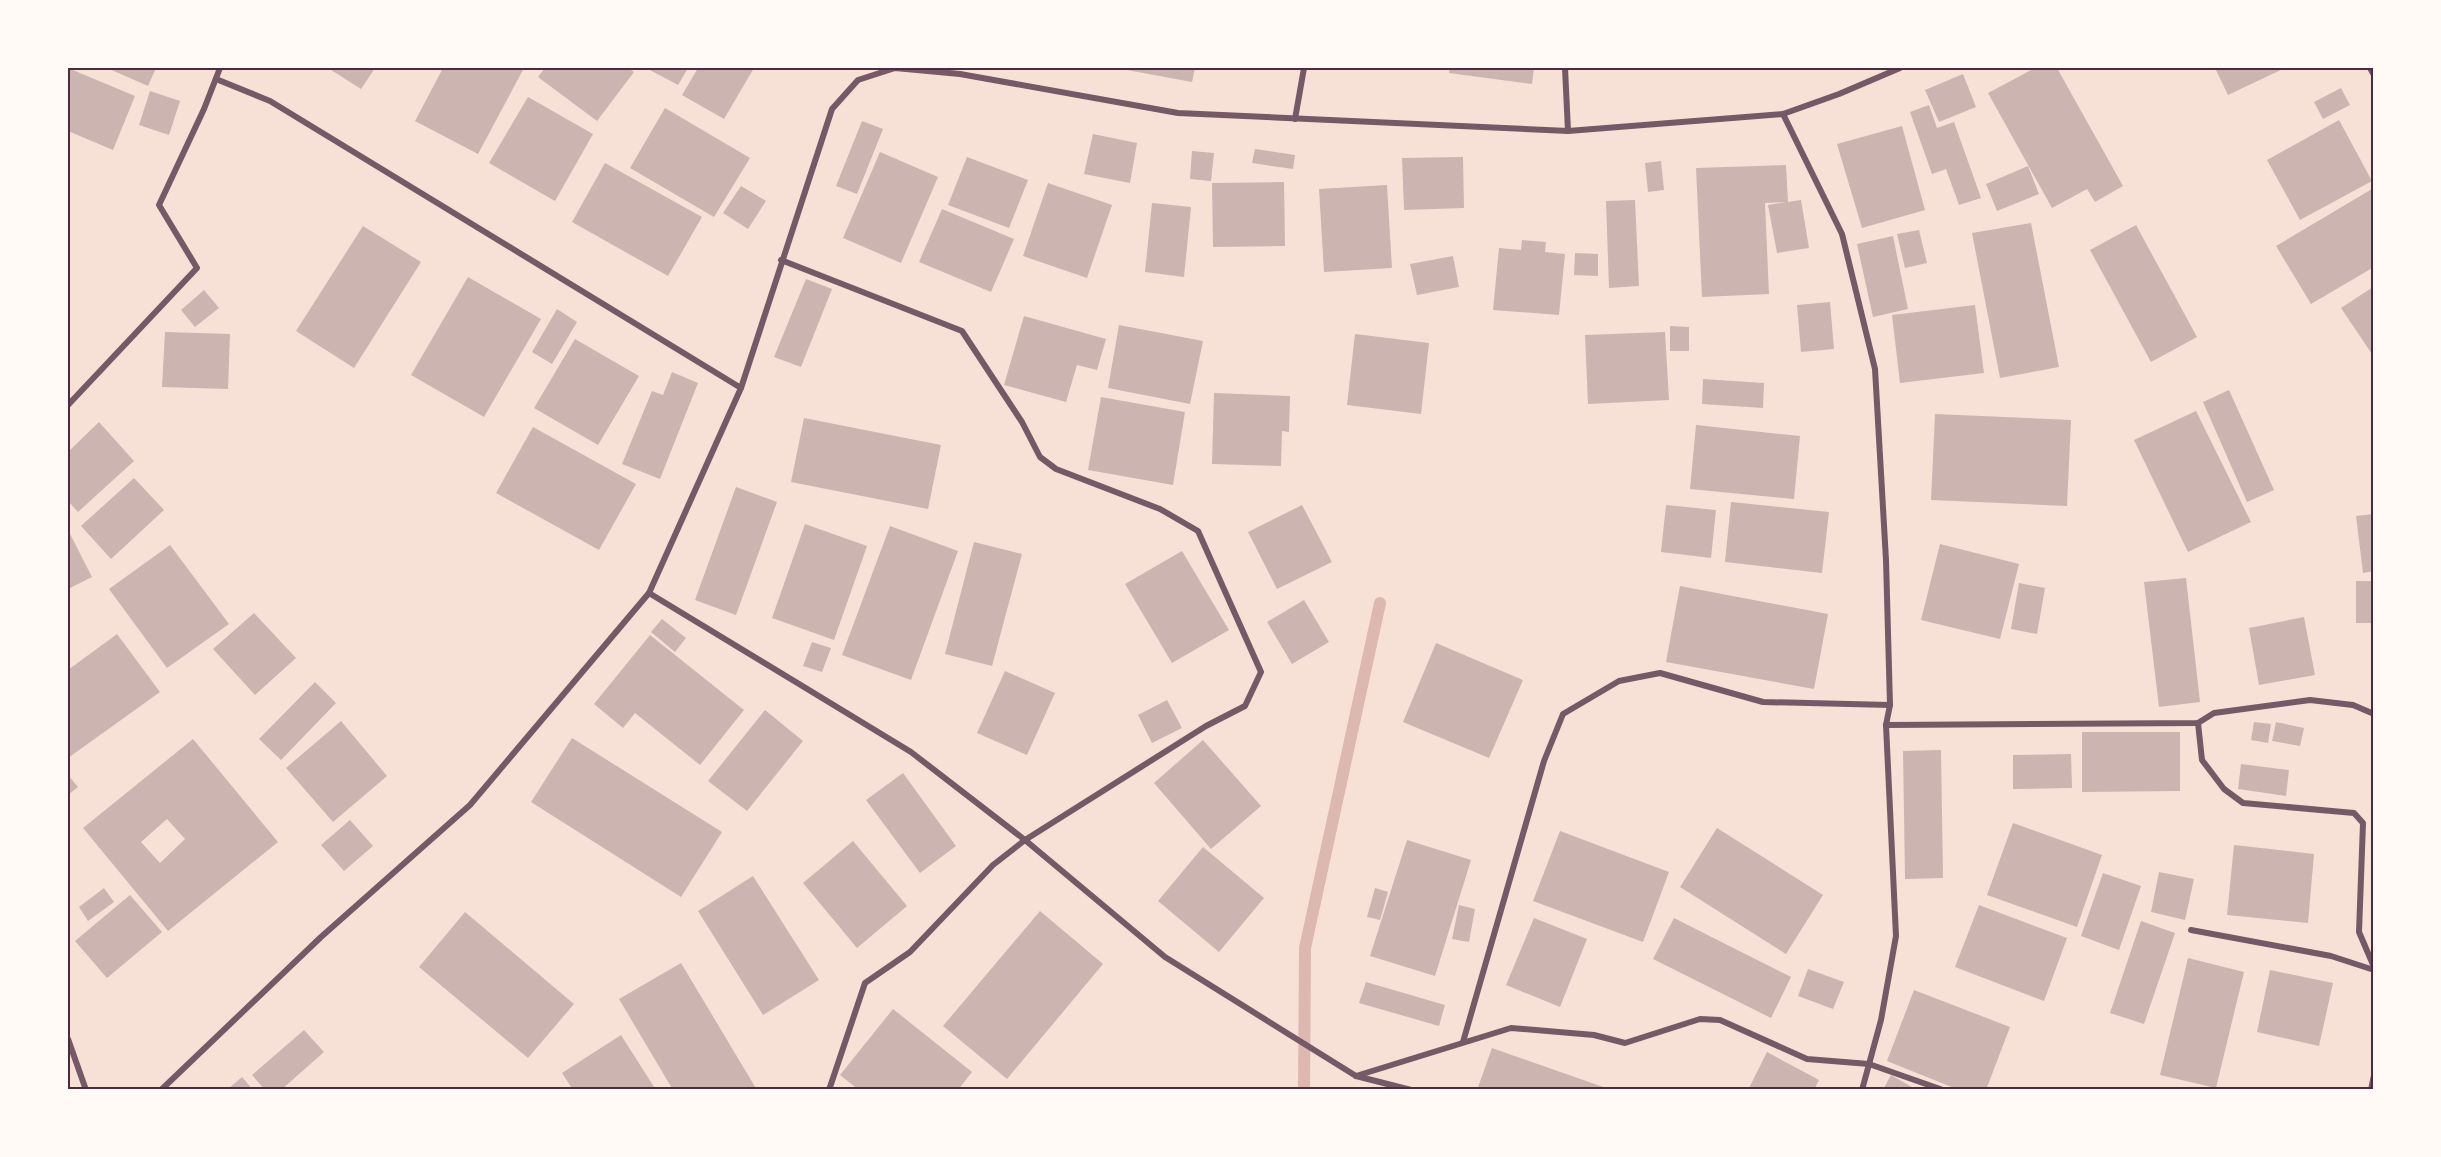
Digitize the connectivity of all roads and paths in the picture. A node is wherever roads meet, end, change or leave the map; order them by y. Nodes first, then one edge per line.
1 (220, 68) edge
2 (894, 68) edge
3 (1304, 68) edge
4 (1565, 68) edge
5 (1900, 68) edge
6 (2370, 68) edge
7 (2373, 75) edge
8 (216, 79) junction
9 (1783, 114) junction
10 (1295, 119) junction
11 (1568, 131) junction
12 (781, 260) junction
13 (741, 388) junction
14 (68, 405) edge
15 (649, 593) junction
16 (1890, 705) junction
17 (2373, 714) edge
18 (2198, 723) junction
19 (1886, 725) junction
20 (1025, 840) junction
21 (2191, 930) dead end
22 (2373, 968) edge
23 (68, 1039) edge
24 (1463, 1042) junction
25 (1869, 1064) junction
26 (2373, 1075) edge
27 (1356, 1076) junction
28 (86, 1089) edge
29 (161, 1089) edge
30 (829, 1089) edge
31 (1411, 1089) edge
32 (1862, 1089) edge
33 (1943, 1089) edge
34 (2371, 1089) edge

1 - 8 street
2 - 10 street
2 - 12 street
3 - 10 street
4 - 11 street
5 - 9 street
6 - 7 street
8 - 13 street
8 - 14 street
9 - 11 street
9 - 16 street
10 - 11 street
12 - 13 street
12 - 20 street
13 - 15 street
15 - 20 street
15 - 29 street
16 - 19 street
16 - 24 street
17 - 18 street
18 - 19 street
18 - 22 street
19 - 25 street
20 - 27 street
20 - 30 street
21 - 22 street
23 - 28 street
24 - 25 street
24 - 27 street
25 - 32 street
25 - 33 street
26 - 34 street
27 - 31 street

